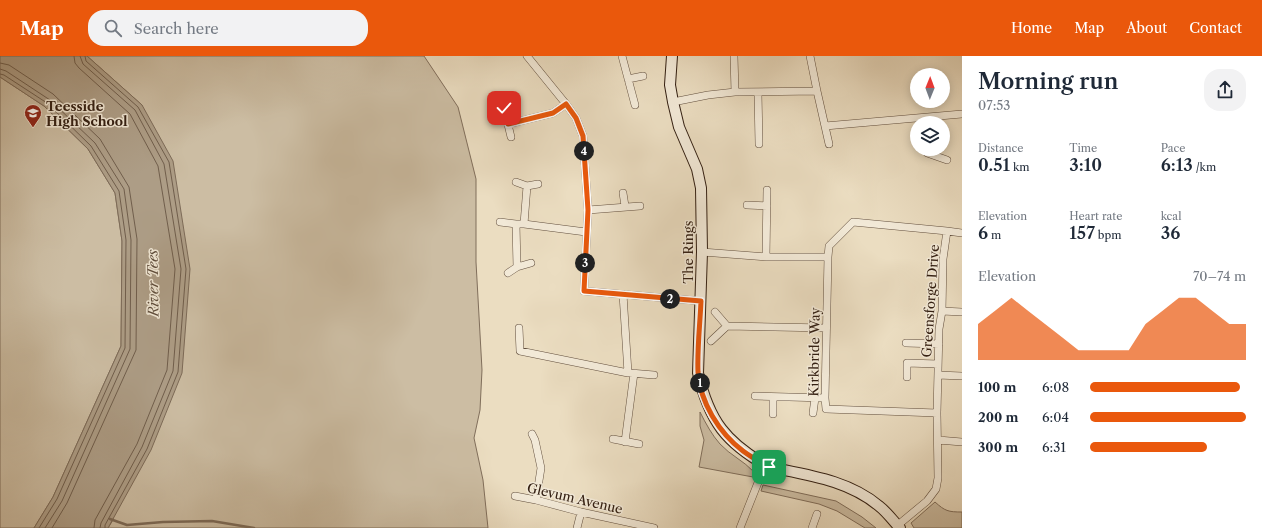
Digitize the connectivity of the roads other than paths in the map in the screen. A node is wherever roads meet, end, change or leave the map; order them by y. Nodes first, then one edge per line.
1 (527, 56) edge
2 (622, 56) edge
3 (672, 56) edge
4 (734, 56) edge
5 (810, 56) edge
6 (643, 76) dead end
7 (628, 80) junction
8 (817, 91) junction
9 (735, 92) junction
10 (758, 93) junction
11 (673, 102) junction
12 (566, 104) junction
13 (635, 105) dead end
14 (504, 108) dead end
15 (962, 114) edge
16 (950, 116) edge
17 (910, 122) edge
18 (508, 124) junction
19 (825, 126) junction
20 (511, 137) dead end
21 (759, 144) dead end
22 (829, 144) dead end
23 (933, 156) edge
24 (947, 160) dead end
25 (516, 182) dead end
26 (538, 184) dead end
27 (527, 186) junction
28 (767, 190) dead end
29 (623, 193) dead end
30 (747, 205) dead end
31 (625, 206) junction
32 (640, 206) dead end
33 (767, 206) junction
34 (588, 210) junction
35 (500, 222) dead end
36 (516, 224) junction
37 (524, 224) junction
38 (947, 231) junction
39 (586, 232) junction
40 (962, 233) edge
41 (702, 252) junction
42 (766, 257) junction
43 (828, 257) junction
44 (531, 263) dead end
45 (516, 267) junction
46 (508, 273) dead end
47 (623, 294) junction
48 (701, 301) junction
49 (942, 311) junction
50 (715, 312) dead end
51 (962, 312) edge
52 (727, 326) junction
53 (519, 328) dead end
54 (826, 328) junction
55 (711, 341) dead end
56 (906, 343) dead end
57 (939, 344) junction
58 (938, 364) junction
59 (631, 373) junction
60 (654, 375) dead end
61 (938, 375) junction
62 (962, 376) edge
63 (907, 377) dead end
64 (755, 396) dead end
65 (773, 397) junction
66 (815, 398) junction
67 (825, 398) junction
68 (813, 413) dead end
69 (937, 413) junction
70 (773, 414) dead end
71 (532, 434) dead end
72 (613, 439) dead end
73 (938, 440) junction
74 (626, 442) junction
75 (962, 442) edge
76 (639, 444) dead end
77 (765, 465) junction
78 (515, 496) dead end
79 (536, 500) junction
80 (581, 512) junction
81 (817, 514) dead end
82 (642, 527) edge
83 (899, 527) edge
84 (577, 528) edge
85 (654, 528) edge
86 (740, 528) edge
87 (812, 528) edge

1 - 12 street
2 - 7 street
3 - 11 street, The Rings
4 - 9 street
5 - 8 street
6 - 7 street
7 - 13 street
8 - 10 street
8 - 19 street
9 - 10 street
9 - 11 street
10 - 21 street
11 - 41 street, The Rings
12 - 18 street
12 - 34 street
14 - 18 street
15 - 16 street
17 - 19 street
18 - 20 street
19 - 22 street
23 - 24 street
25 - 27 street
26 - 27 street
27 - 37 street
28 - 33 street
29 - 31 street
30 - 33 street
31 - 32 street
31 - 34 street
33 - 42 street
34 - 39 street
35 - 36 street
36 - 37 street
36 - 45 street
37 - 39 street
38 - 40 street
38 - 43 street, Greensforge Drive
38 - 49 street, Greensforge Drive
39 - 47 street
41 - 42 street
41 - 48 street, The Rings
42 - 43 street
43 - 54 street, Kirkbride Way
44 - 45 street
45 - 46 street
47 - 48 street
47 - 59 street
48 - 77 street, The Rings
49 - 51 street
49 - 57 street, Greensforge Drive
50 - 52 street
52 - 54 street
52 - 55 street
53 - 59 street
54 - 67 street, Kirkbride Way
56 - 57 street
57 - 58 street, Greensforge Drive
58 - 61 street, Greensforge Drive
58 - 63 street
59 - 60 street
59 - 74 street
61 - 62 street
61 - 69 street, Greensforge Drive
64 - 65 street
65 - 66 street
65 - 70 street
66 - 67 street
66 - 68 street
67 - 69 street, Kirkbride Way
69 - 73 street, Greensforge Drive
71 - 79 street
72 - 74 street
73 - 75 street
73 - 83 street, Greensforge Drive
74 - 76 street
77 - 83 street, The Rings
77 - 86 street
78 - 79 street, Glevum Avenue
79 - 80 street, Glevum Avenue
80 - 82 street, Glevum Avenue
80 - 84 street
81 - 87 street
82 - 85 street, Glevum Avenue

